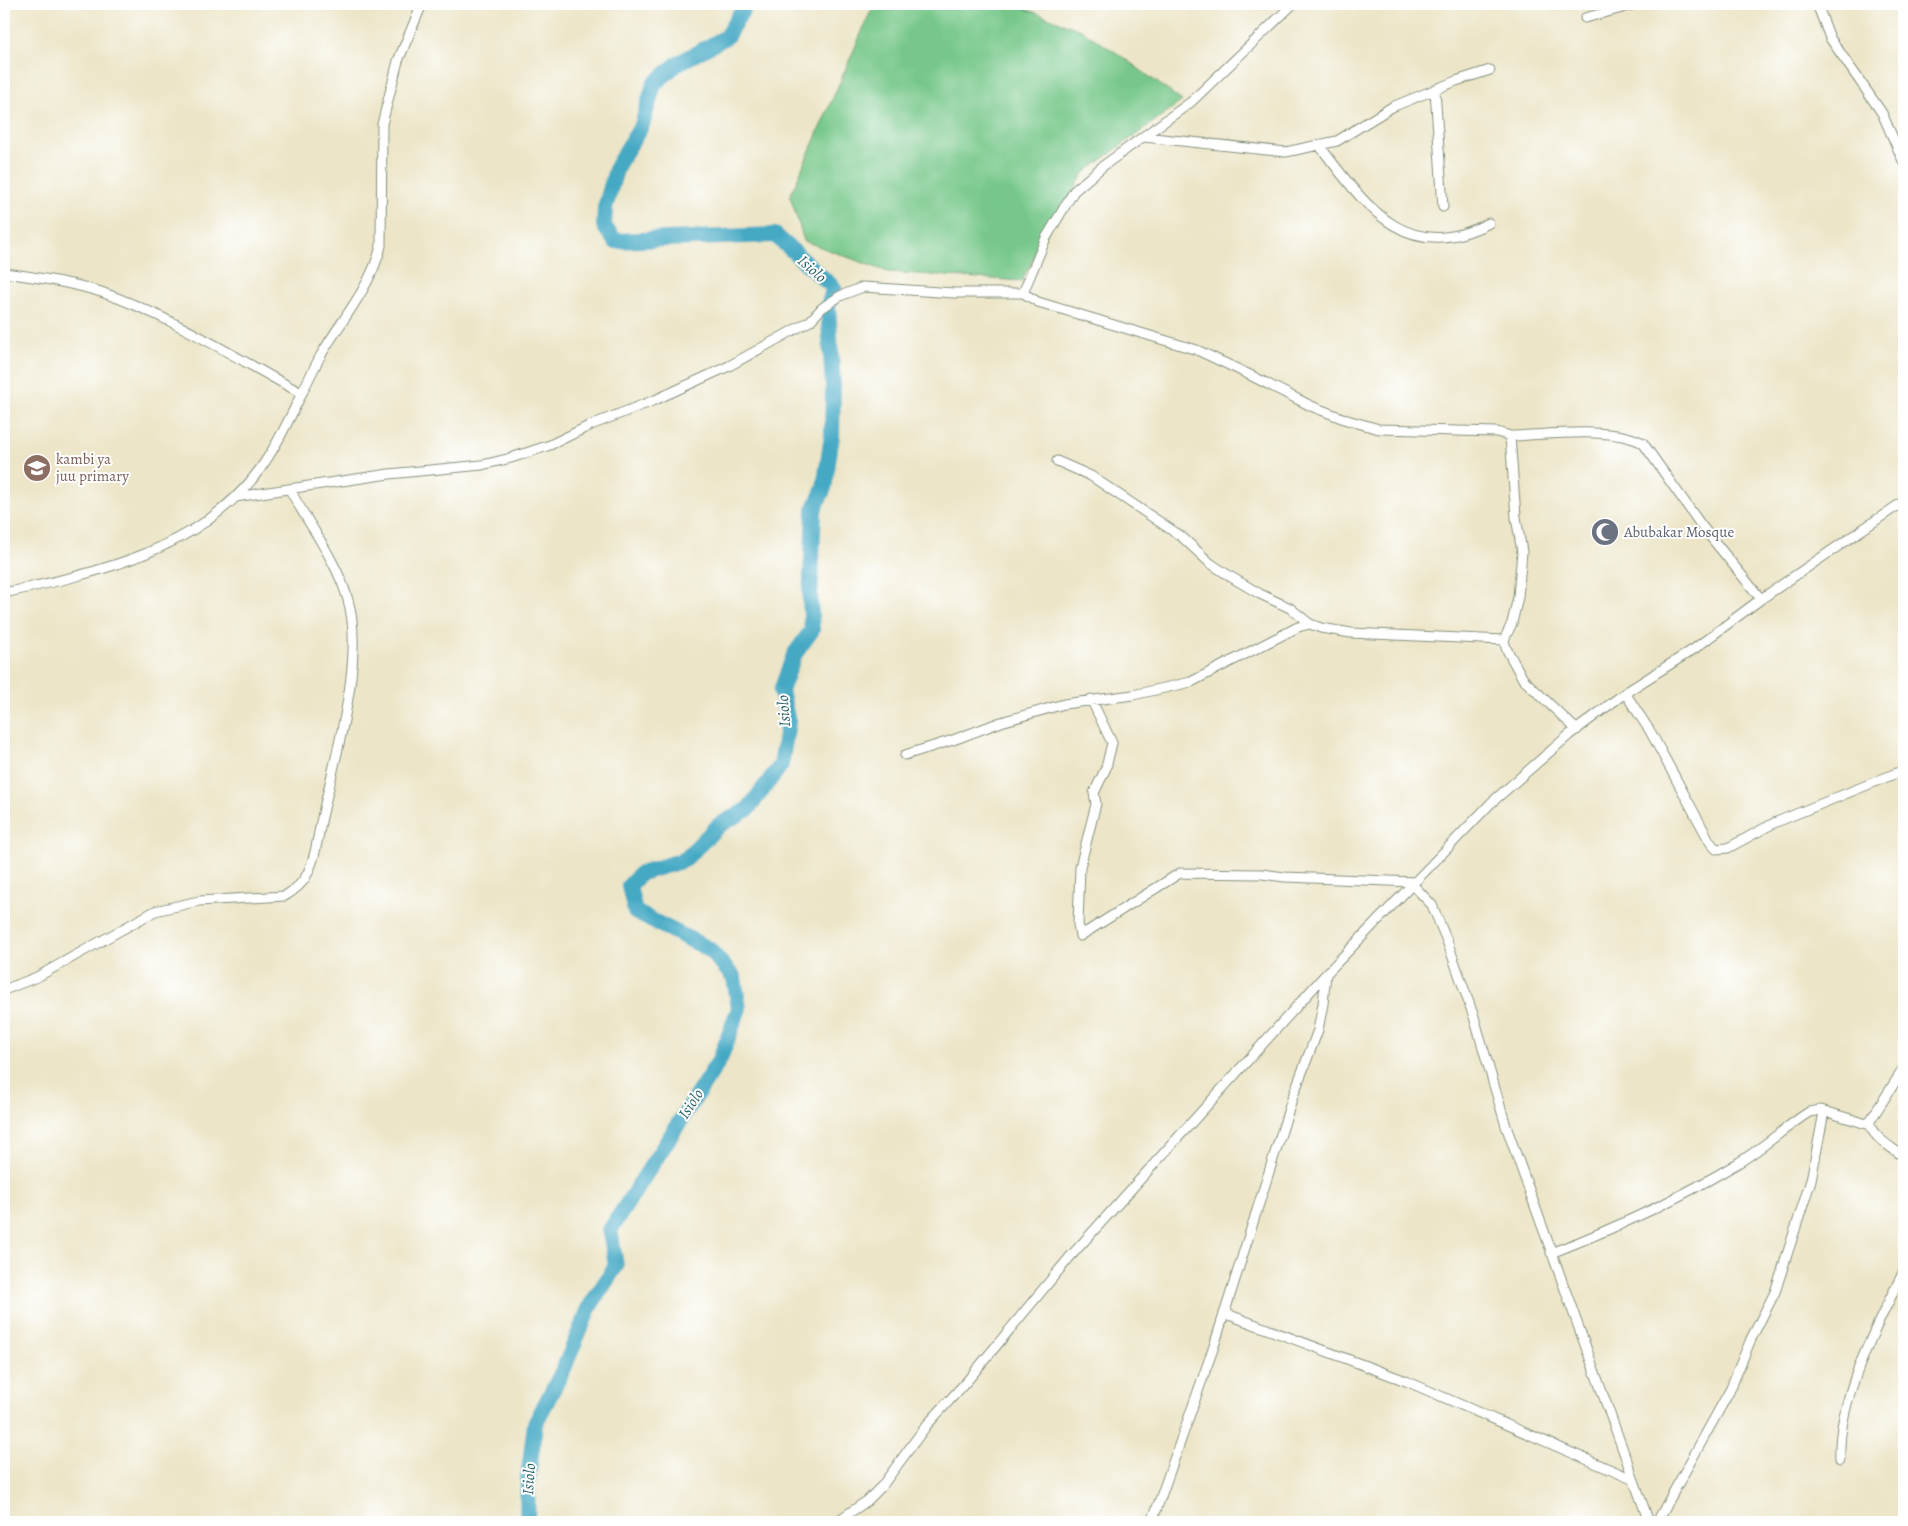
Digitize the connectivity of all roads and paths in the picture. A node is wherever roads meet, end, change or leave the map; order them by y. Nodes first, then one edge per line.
1 (422, 4) edge
2 (1293, 4) edge
3 (1637, 4) edge
4 (1817, 4) edge
5 (1585, 18) dead end
6 (1490, 70) dead end
7 (1435, 90) junction
8 (1144, 137) junction
9 (1319, 145) junction
10 (1904, 163) edge
11 (1443, 207) dead end
12 (1489, 223) dead end
13 (4, 273) edge
14 (1023, 293) junction
15 (301, 393) junction
16 (1510, 436) junction
17 (1057, 461) dead end
18 (290, 490) junction
19 (234, 497) junction
20 (1904, 501) edge
21 (4, 593) edge
22 (1761, 599) junction
23 (1310, 624) junction
24 (1504, 640) junction
25 (1625, 693) junction
26 (1091, 699) junction
27 (1577, 730) junction
28 (906, 755) dead end
29 (1904, 770) edge
30 (1414, 883) junction
31 (1326, 974) junction
32 (4, 990) edge
33 (1904, 1068) edge
34 (1824, 1112) junction
35 (1870, 1124) junction
36 (1904, 1157) edge
37 (1551, 1253) junction
38 (1904, 1271) edge
39 (1224, 1313) junction
40 (1840, 1459) dead end
41 (1632, 1479) junction
42 (836, 1522) edge
43 (1152, 1522) edge
44 (1649, 1522) edge
45 (1657, 1522) edge

1 - 15 street
2 - 8 street
3 - 5 street
4 - 10 street
6 - 7 street
7 - 9 street
7 - 11 street
8 - 9 street
8 - 14 street
9 - 12 street
13 - 15 street
14 - 16 street
14 - 18 street
15 - 19 street
16 - 22 street
16 - 24 street
17 - 23 street
18 - 19 street
18 - 32 street
19 - 21 street
20 - 22 street
22 - 25 street
23 - 24 street
23 - 26 street
24 - 27 street
25 - 27 street
25 - 29 street
26 - 28 street
26 - 30 street
27 - 30 street
30 - 31 street
30 - 37 street
31 - 39 street
31 - 42 street
33 - 35 street
34 - 35 street
34 - 37 street
34 - 45 street
35 - 36 street
37 - 41 street
38 - 40 street
39 - 41 street
39 - 43 street
41 - 44 street

